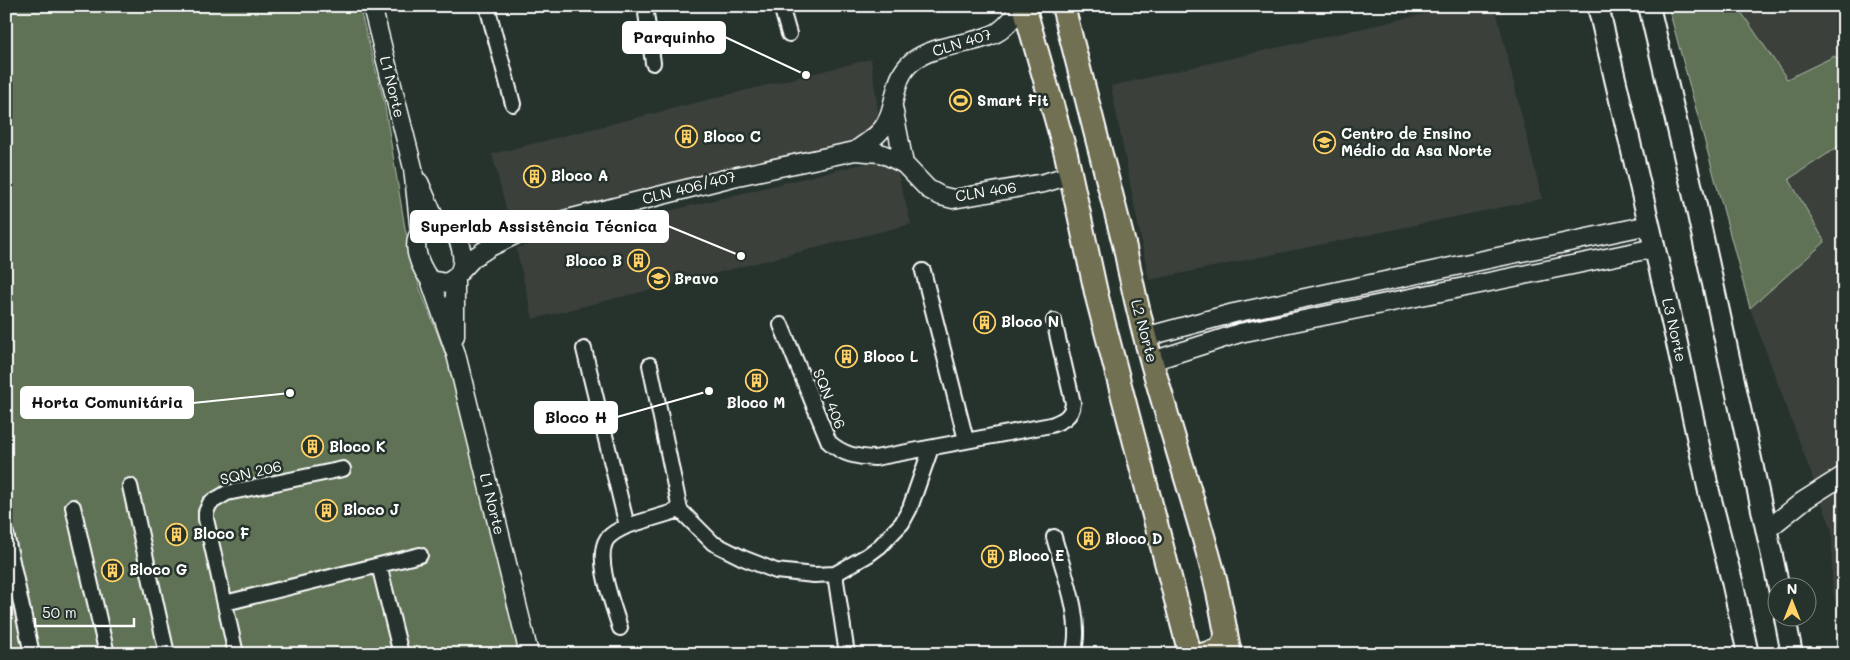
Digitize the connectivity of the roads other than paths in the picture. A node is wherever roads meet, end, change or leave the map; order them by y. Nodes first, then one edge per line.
1 (372, 6) edge
2 (487, 6) edge
3 (645, 6) edge
4 (781, 6) edge
5 (1023, 6) edge
6 (1063, 6) edge
7 (1598, 6) edge
8 (1649, 6) edge
9 (789, 34) dead end
10 (653, 63) dead end
11 (513, 104) dead end
12 (892, 107) junction
13 (855, 150) junction
14 (904, 164) junction
15 (413, 168) junction
16 (1070, 175) junction
17 (1649, 225) junction
18 (445, 228) junction
19 (525, 230) junction
20 (420, 232) junction
21 (1125, 248) junction
22 (1655, 248) junction
23 (1088, 260) junction
24 (923, 271) dead end
25 (457, 275) junction
26 (430, 280) junction
27 (1054, 321) dead end
28 (780, 325) dead end
29 (1145, 337) junction
30 (584, 349) dead end
31 (456, 354) junction
32 (1152, 360) junction
33 (650, 364) dead end
34 (966, 440) junction
35 (931, 448) junction
36 (343, 469) dead end
37 (1844, 475) edge
38 (130, 486) dead end
39 (73, 507) dead end
40 (680, 510) junction
41 (627, 526) junction
42 (1768, 529) junction
43 (6, 534) edge
44 (1054, 537) dead end
45 (420, 555) dead end
46 (379, 565) junction
47 (835, 574) junction
48 (1777, 578) edge
49 (225, 603) junction
50 (620, 628) dead end
51 (1787, 628) edge
52 (1228, 645) edge
53 (1197, 651) edge
54 (1791, 651) edge
55 (1748, 652) edge
56 (32, 654) edge
57 (107, 654) edge
58 (167, 654) edge
59 (236, 654) edge
60 (401, 654) edge
61 (529, 654) edge
62 (847, 654) edge
63 (1073, 654) edge

1 - 15 street, L1 Norte
2 - 11 street
3 - 10 street
4 - 9 street
5 - 12 street, CLN 407
5 - 16 main road
6 - 21 main road, L2 Norte
7 - 17 main road, L3 Norte
8 - 42 main road
12 - 13 street, CLN 407
12 - 14 street
13 - 14 street, CLN 406
13 - 19 street, CLN 406/407
14 - 16 street, CLN 406
15 - 18 street, L1 Norte
15 - 20 street, L1 Norte
16 - 23 main road
17 - 22 main road, L3 Norte
17 - 29 street
18 - 19 street, CLN 406/407
18 - 20 street
18 - 25 street
19 - 25 street, CLN 406/407
20 - 26 street
21 - 23 main road
21 - 29 main road, L2 Norte
22 - 32 street
22 - 55 main road, L3 Norte
23 - 53 main road
24 - 34 street
25 - 26 street
25 - 31 street, L1 Norte
26 - 31 street, L1 Norte
27 - 34 street, SQN 406
28 - 35 street, SQN 406
29 - 32 main road, L2 Norte
30 - 41 street
31 - 61 street, L1 Norte
32 - 52 main road, L2 Norte
33 - 40 street
34 - 35 street, SQN 406
35 - 47 street
36 - 49 street, SQN 206
37 - 42 street
38 - 58 street
39 - 57 street
40 - 41 street
40 - 47 street
41 - 50 street
42 - 48 main road
43 - 56 street
44 - 63 street
45 - 46 street
46 - 49 street
46 - 60 street
47 - 62 street
49 - 59 street, SQN 206
51 - 54 main road
52 - 53 main road

